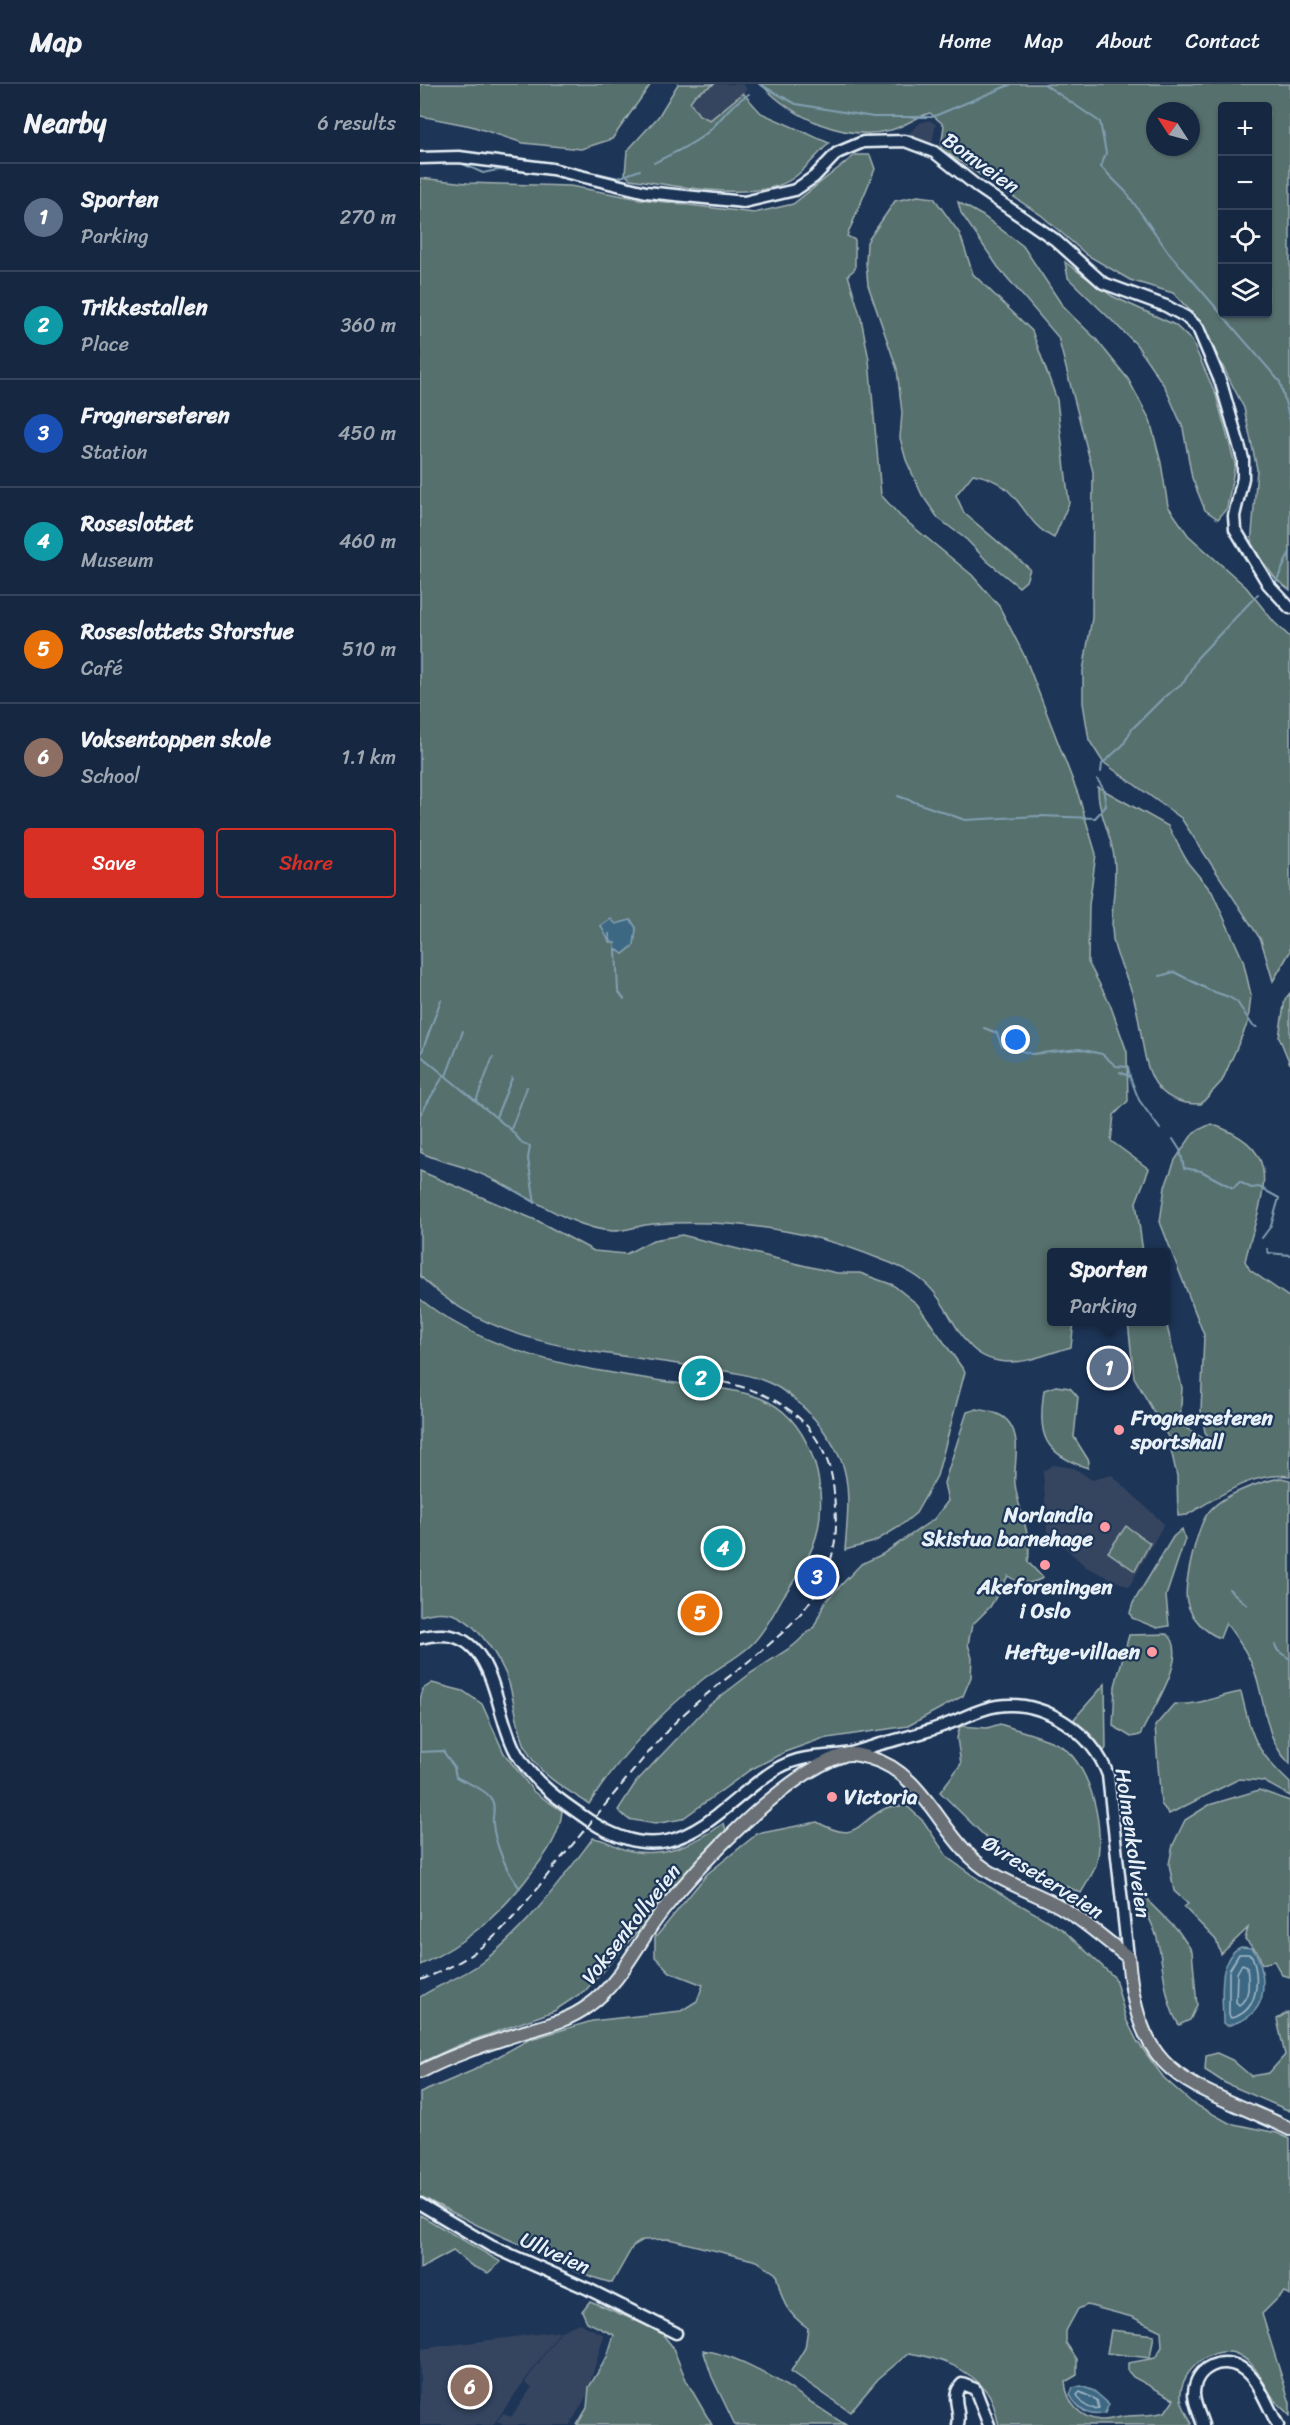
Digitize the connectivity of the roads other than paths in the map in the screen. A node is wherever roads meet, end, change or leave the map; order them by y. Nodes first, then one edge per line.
1 (420, 158) edge
2 (1290, 608) edge
3 (420, 1638) edge
4 (846, 1754) junction
5 (1128, 1957) junction
6 (420, 2072) edge
7 (1290, 2129) edge
8 (420, 2204) edge
9 (676, 2333) dead end
10 (958, 2425) edge
11 (989, 2425) edge
12 (1203, 2425) edge
13 (1278, 2425) edge

1 - 2 street, Bomveien
3 - 4 street, Øvreseterveien
4 - 5 main road, Øvreseterveien
4 - 5 street, Holmenkollveien
4 - 6 main road, Voksenkollveien
5 - 7 main road, Holmenkollveien
8 - 9 street, Ullveien
10 - 11 street
12 - 13 street

